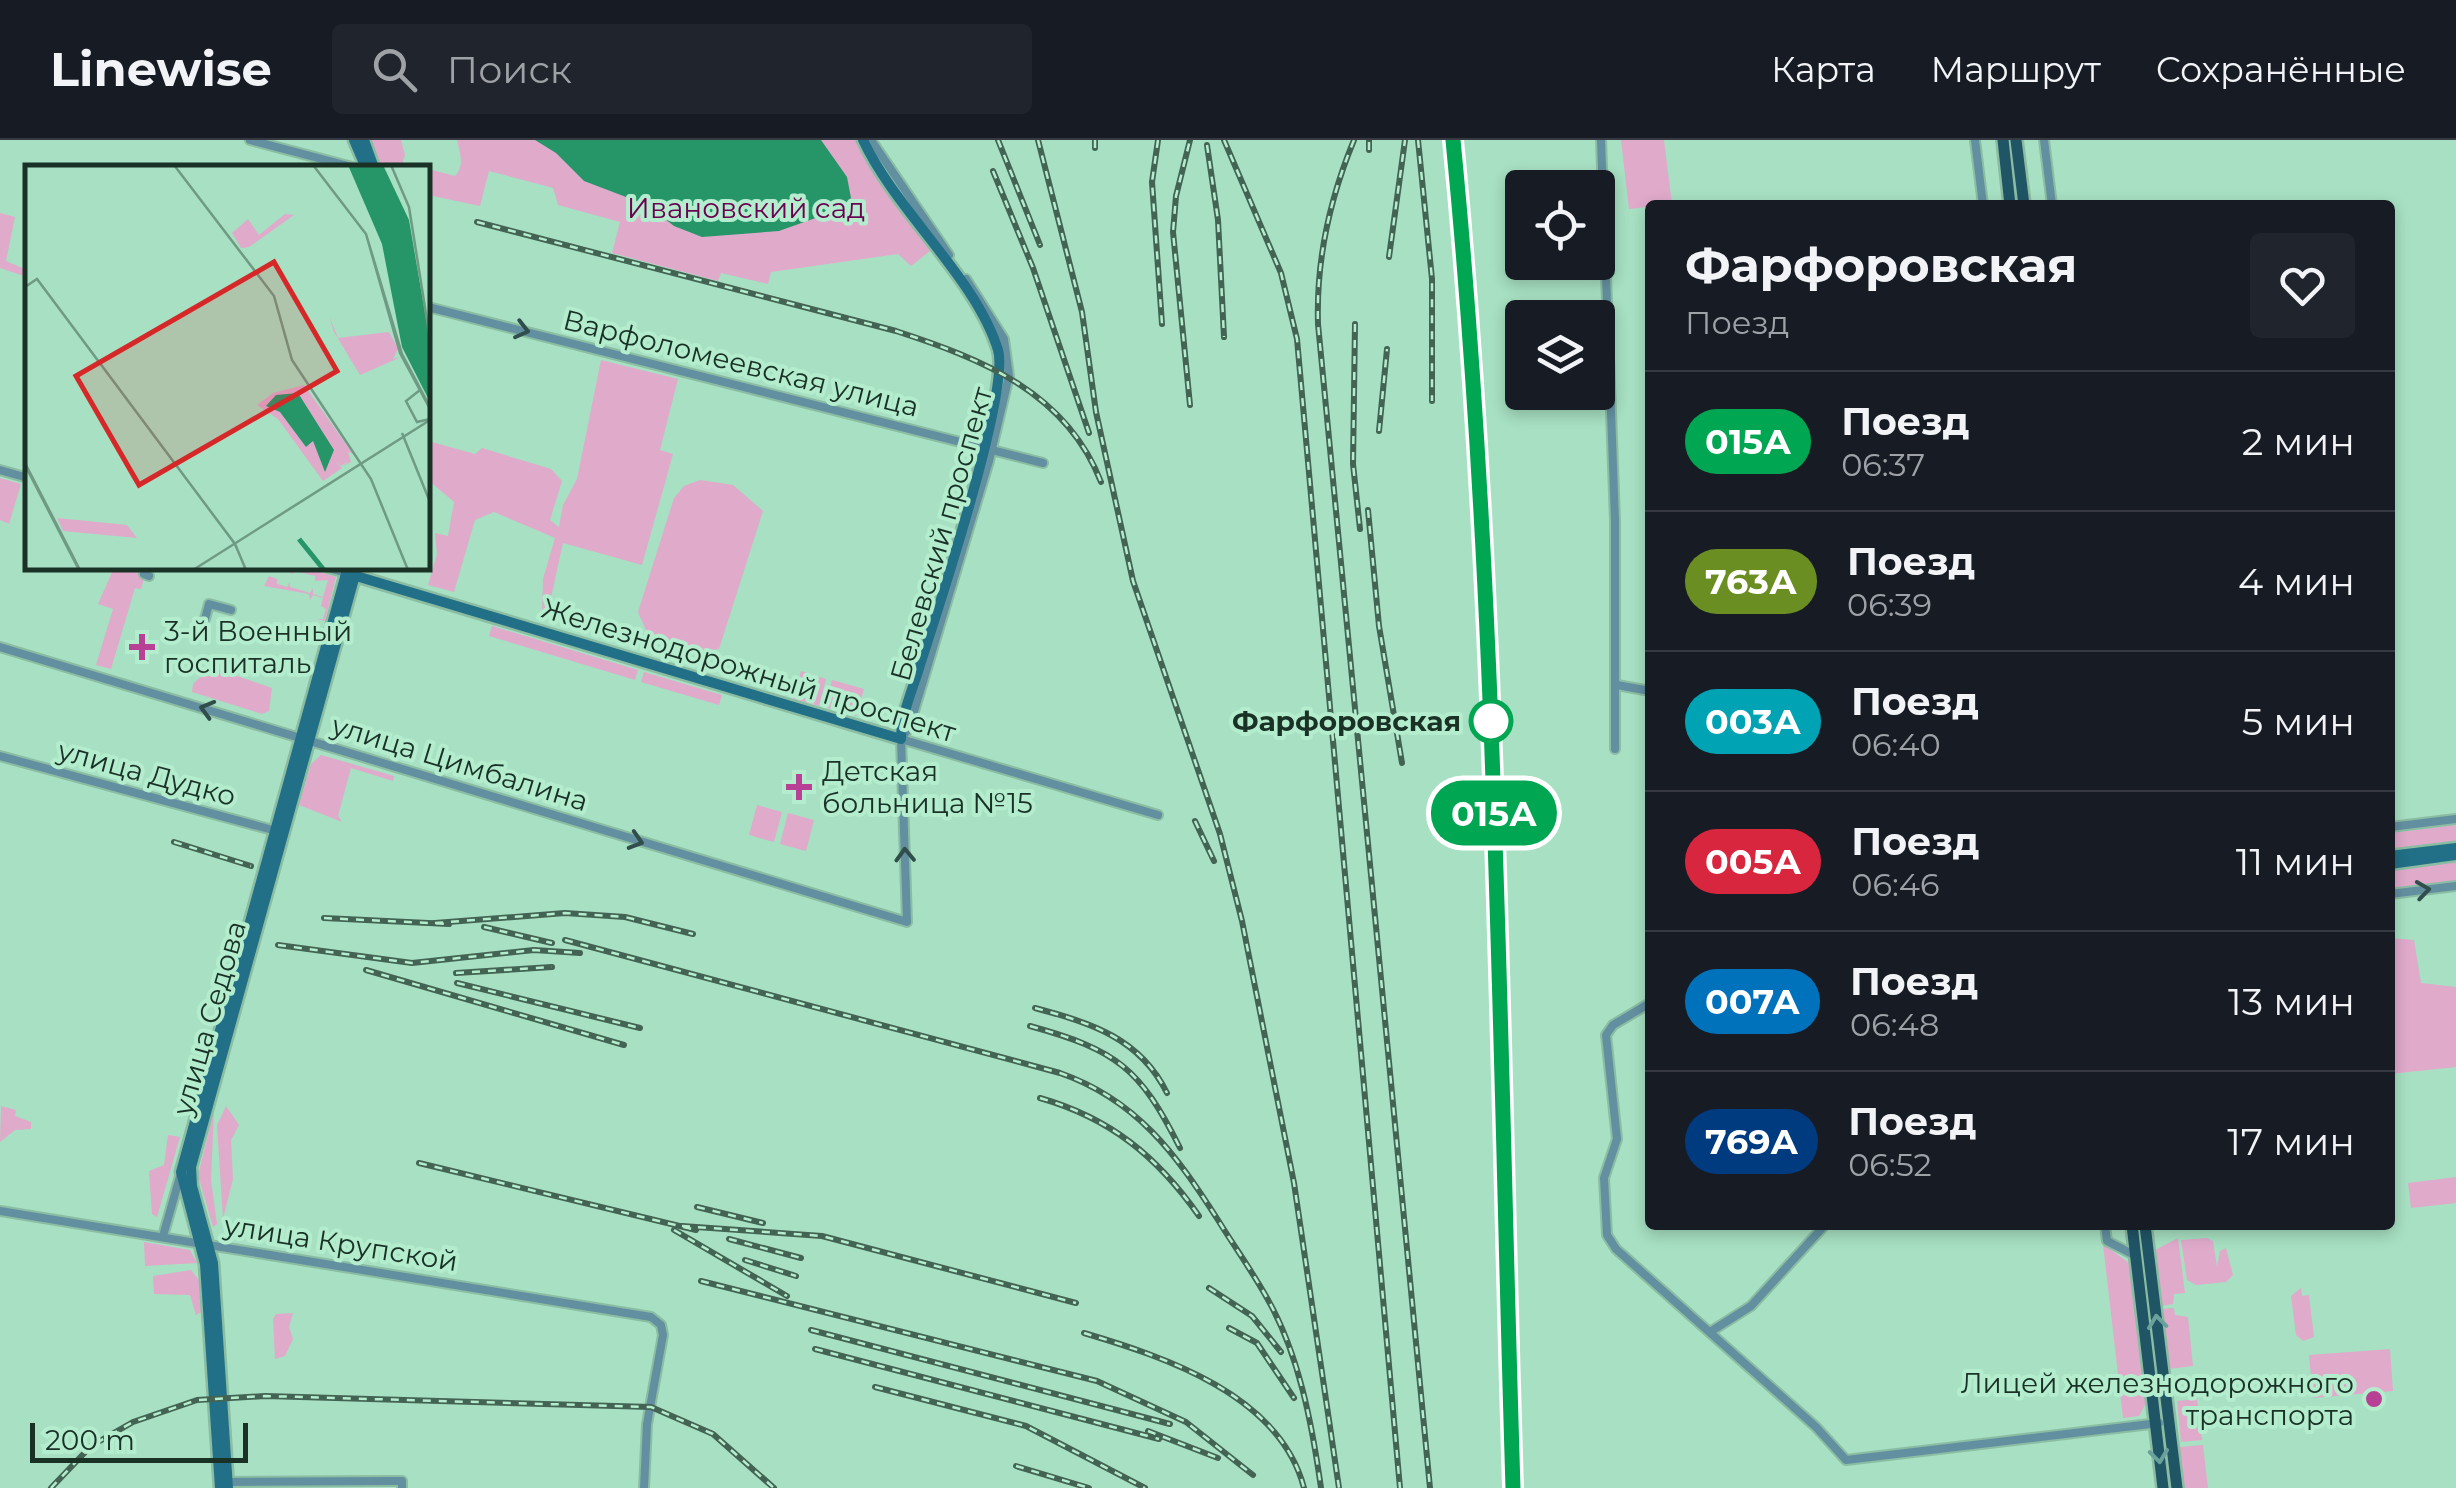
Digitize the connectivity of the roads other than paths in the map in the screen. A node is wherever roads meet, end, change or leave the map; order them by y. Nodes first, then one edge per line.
1 (250, 140) edge
2 (354, 140) edge
3 (364, 140) edge
4 (862, 140) edge
5 (871, 140) edge
6 (1600, 140) edge
7 (1975, 140) edge
8 (2003, 140) edge
9 (2016, 140) edge
10 (2044, 140) edge
11 (345, 165) edge
12 (365, 165) edge
13 (373, 165) edge
14 (1981, 200) edge
15 (2009, 200) edge
16 (2023, 200) edge
17 (2051, 200) edge
18 (430, 307) edge
19 (988, 449) junction
20 (1044, 463) dead end
21 (0, 470) edge
22 (25, 477) edge
23 (351, 571) edge
24 (230, 610) dead end
25 (205, 619) dead end
26 (0, 646) edge
27 (1616, 684) junction
28 (1645, 690) edge
29 (305, 738) junction
30 (902, 738) junction
31 (1615, 749) dead end
32 (0, 756) edge
33 (1158, 815) dead end
34 (2456, 819) edge
35 (2395, 827) edge
36 (279, 832) junction
37 (2456, 852) edge
38 (2395, 859) edge
39 (2456, 886) edge
40 (2395, 893) edge
41 (908, 922) joint
42 (1645, 1006) edge
43 (181, 1172) junction
44 (0, 1211) edge
45 (1819, 1230) edge
46 (2106, 1230) edge
47 (2133, 1230) edge
48 (2145, 1230) edge
49 (163, 1236) junction
50 (206, 1244) junction
51 (2136, 1256) junction
52 (1710, 1332) junction
53 (2162, 1423) junction
54 (224, 1485) edge
55 (402, 1485) edge
56 (644, 1488) edge
57 (2163, 1488) edge
58 (2176, 1488) edge

1 - 11 street
2 - 12 main road
3 - 13 main road
4 - 19 main road, Белевский проспект
5 - 19 street, Белевский проспект
6 - 27 street
7 - 14 street
8 - 15 main road
9 - 16 main road
10 - 17 street
18 -> 19 street, Варфоломеевская улица
19 - 20 street, Варфоломеевская улица
19 - 30 main road, Белевский проспект
21 - 22 street
23 - 29 main road, улица Седова
23 - 30 main road, Железнодорожный проспект
24 - 25 street
29 -> 26 street, улица Цимбалина
27 - 28 street
27 - 31 street
29 - 36 main road, улица Седова
29 -> 41 street, улица Цимбалина
30 - 33 street, Железнодорожный проспект
41 -> 30 street, Белевский проспект
32 - 36 street, улица Дудко
34 - 35 street
36 - 43 main road, улица Седова
36 - 50 main road, улица Седова
37 - 38 main road
40 -> 39 street
42 - 52 street
43 - 49 street, улица Седова
43 - 50 main road, улица Седова
44 - 49 street, улица Крупской
45 - 52 street
46 - 51 street
47 - 51 main road
53 -> 48 main road
49 - 50 street, улица Крупской
50 - 54 main road, улица Седова
50 - 56 street, улица Крупской
51 - 53 main road
52 - 53 street
53 -> 57 main road
53 - 58 main road
54 - 55 street

